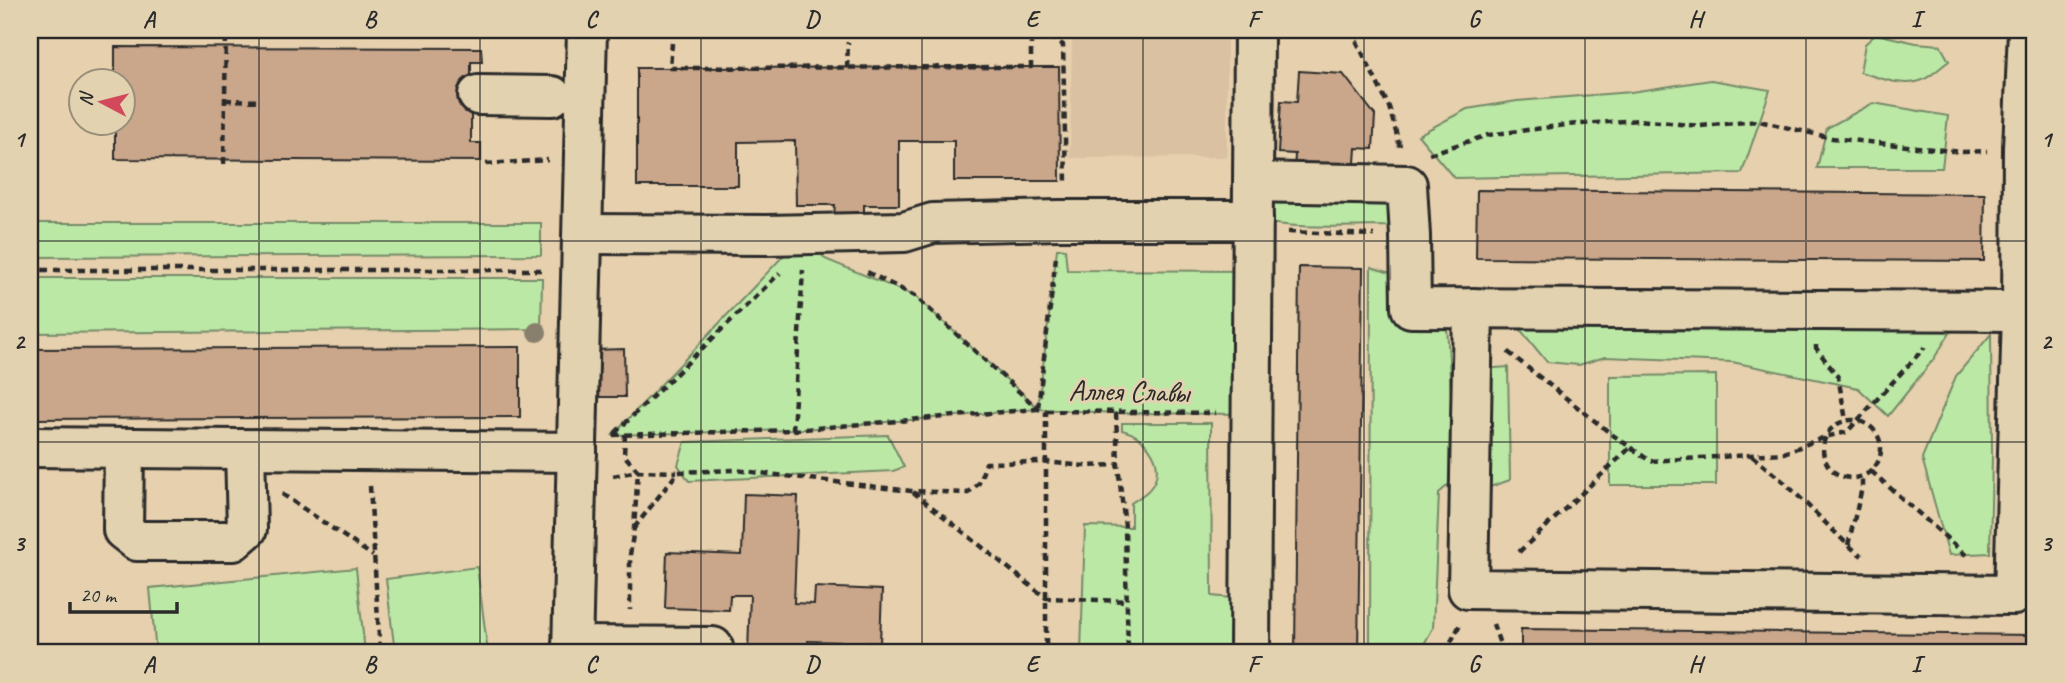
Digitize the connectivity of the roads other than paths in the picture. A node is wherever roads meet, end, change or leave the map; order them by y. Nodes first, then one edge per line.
1 (587, 30) edge
2 (2028, 30) edge
3 (1242, 32) edge
4 (478, 95) dead end
5 (552, 96) dead end
6 (2030, 107) edge
7 (1253, 182) junction
8 (1264, 226) junction
9 (582, 252) junction
10 (1473, 308) junction
11 (2022, 311) junction
12 (588, 443) junction
13 (30, 447) edge
14 (124, 449) junction
15 (245, 460) junction
16 (2025, 605) edge
17 (713, 647) dead end
18 (572, 650) edge
19 (1250, 653) edge

1 - 9 lane
2 - 6 lane
3 - 7 lane
4 - 5 lane
6 - 11 lane
7 - 8 lane
7 - 10 lane
8 - 9 lane
8 - 19 lane
9 - 12 lane
10 - 11 lane
10 - 16 lane
11 - 16 lane
12 - 15 lane
12 - 18 lane
13 - 14 lane
14 - 15 lane
14 - 15 lane
17 - 18 lane

